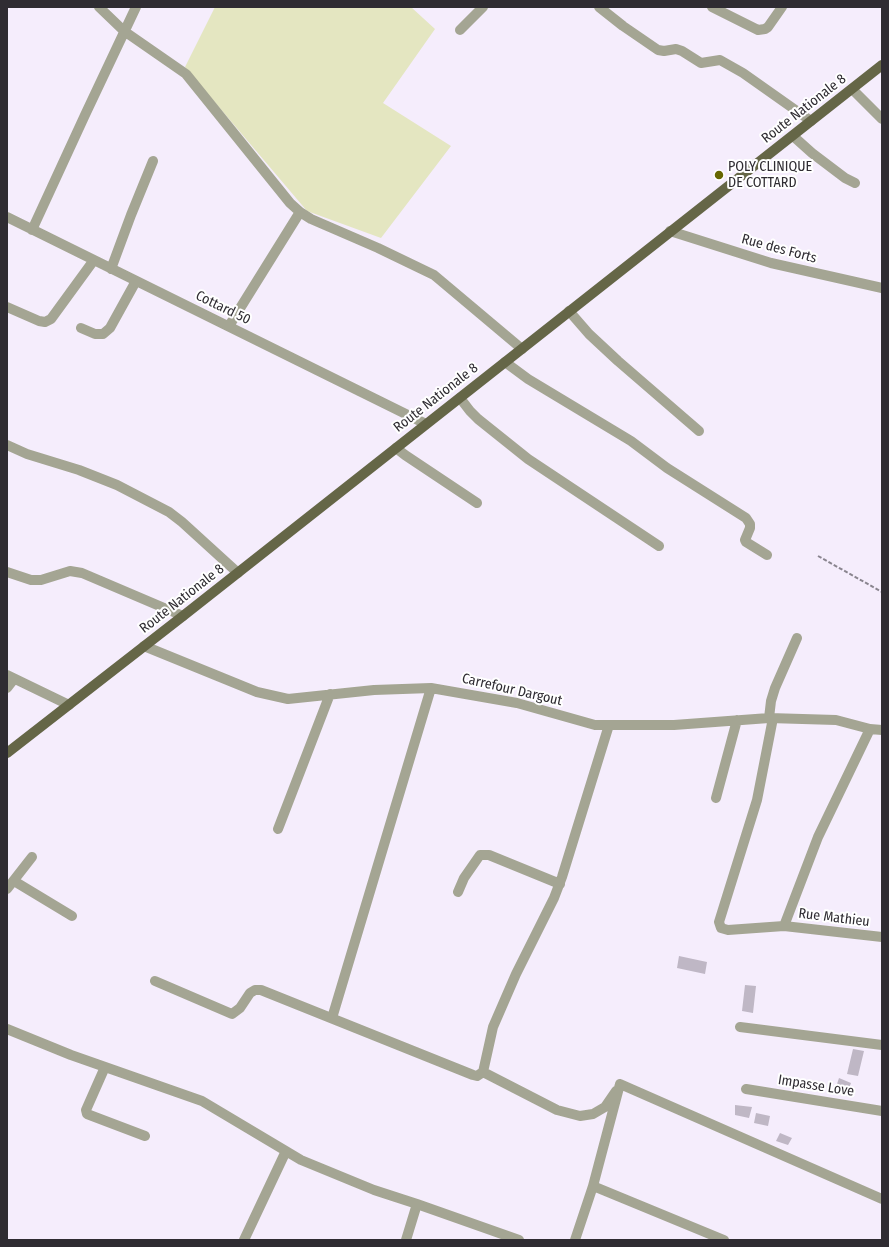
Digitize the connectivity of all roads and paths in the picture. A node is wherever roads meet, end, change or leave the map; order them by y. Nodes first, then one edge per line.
1 (99, 7) edge
2 (136, 7) edge
3 (482, 7) edge
4 (599, 7) edge
5 (712, 7) edge
6 (782, 7) edge
7 (460, 30) dead end
8 (124, 32) junction
9 (882, 65) edge
10 (852, 89) junction
11 (882, 119) edge
12 (811, 121) junction
13 (793, 136) junction
14 (154, 161) dead end
15 (855, 183) dead end
16 (300, 212) junction
17 (7, 217) edge
18 (32, 230) junction
19 (670, 232) junction
20 (94, 260) junction
21 (111, 269) junction
22 (136, 281) junction
23 (882, 288) edge
24 (7, 307) edge
25 (569, 311) junction
26 (229, 326) junction
27 (81, 328) dead end
28 (522, 349) junction
29 (505, 362) junction
30 (460, 398) junction
31 (426, 424) junction
32 (700, 431) dead end
33 (7, 445) edge
34 (396, 448) junction
35 (477, 504) dead end
36 (659, 546) dead end
37 (767, 555) dead end
38 (818, 556) dead end
39 (7, 572) edge
40 (238, 573) junction
41 (882, 592) edge
42 (183, 616) junction
43 (797, 638) dead end
44 (144, 646) junction
45 (11, 677) edge
46 (7, 688) edge
47 (431, 688) junction
48 (330, 694) junction
49 (69, 705) junction
50 (771, 718) junction
51 (737, 720) junction
52 (609, 725) junction
53 (870, 729) junction
54 (882, 730) edge
55 (7, 753) edge
56 (716, 798) dead end
57 (278, 829) dead end
58 (32, 857) dead end
59 (560, 884) junction
60 (10, 885) edge
61 (458, 892) dead end
62 (72, 916) dead end
63 (784, 926) junction
64 (882, 938) edge
65 (155, 981) dead end
66 (332, 1018) junction
67 (740, 1027) dead end
68 (7, 1029) edge
69 (882, 1045) edge
70 (105, 1067) junction
71 (483, 1072) junction
72 (620, 1084) junction
73 (746, 1089) dead end
74 (882, 1111) edge
75 (145, 1136) dead end
76 (286, 1151) junction
77 (593, 1186) junction
78 (882, 1199) edge
79 (417, 1204) junction
80 (502, 1237) edge
81 (244, 1240) edge
82 (406, 1240) edge
83 (520, 1240) edge
84 (575, 1240) edge
85 (724, 1240) edge

1 - 8 street
2 - 8 street
3 - 7 street
4 - 12 street
5 - 6 street
8 - 16 street
8 - 18 street
9 - 10 main road, Route Nationale 8
10 - 11 street
10 - 12 main road, Route Nationale 8
12 - 13 main road, Route Nationale 8
13 - 15 street
13 - 19 main road, Route Nationale 8
14 - 21 street
16 - 26 street
16 - 28 street
17 - 18 street, Cottard 50
18 - 20 street, Cottard 50
19 - 23 street, Rue des Forts
19 - 25 main road, Route Nationale 8
20 - 21 street, Cottard 50
20 - 24 street
21 - 22 street, Cottard 50
22 - 26 street, Cottard 50
22 - 27 street
25 - 28 main road, Route Nationale 8
25 - 32 street
26 - 31 street, Cottard 50
28 - 29 main road, Route Nationale 8
29 - 30 main road, Route Nationale 8
29 - 37 street
30 - 31 main road, Route Nationale 8
30 - 36 street
31 - 34 main road, Route Nationale 8
33 - 40 street
34 - 35 street
34 - 40 main road, Route Nationale 8
38 - 41 path
39 - 42 street
40 - 42 main road, Route Nationale 8
42 - 44 main road, Route Nationale 8
43 - 50 street
44 - 48 street, Carrefour Dargout
44 - 49 main road, Route Nationale 8
45 - 46 street
45 - 49 street
47 - 48 street, Carrefour Dargout
47 - 52 street, Carrefour Dargout
47 - 66 street
48 - 57 street
49 - 55 main road, Route Nationale 8
50 - 51 street, Carrefour Dargout
50 - 53 street, Carrefour Dargout
50 - 63 street, Rue Mathieu
51 - 52 street, Carrefour Dargout
51 - 56 street
52 - 59 street
53 - 54 street, Carrefour Dargout
53 - 63 street
58 - 60 street
59 - 61 street
59 - 71 street
60 - 62 street
63 - 64 street, Rue Mathieu
65 - 66 street
66 - 71 street
67 - 69 street
68 - 70 street
70 - 75 street
70 - 76 street
71 - 72 street
72 - 77 street
72 - 78 street
73 - 74 street, Impasse Love
76 - 79 street
76 - 81 street
77 - 84 street
77 - 85 street
79 - 80 street
79 - 82 street
80 - 83 street

